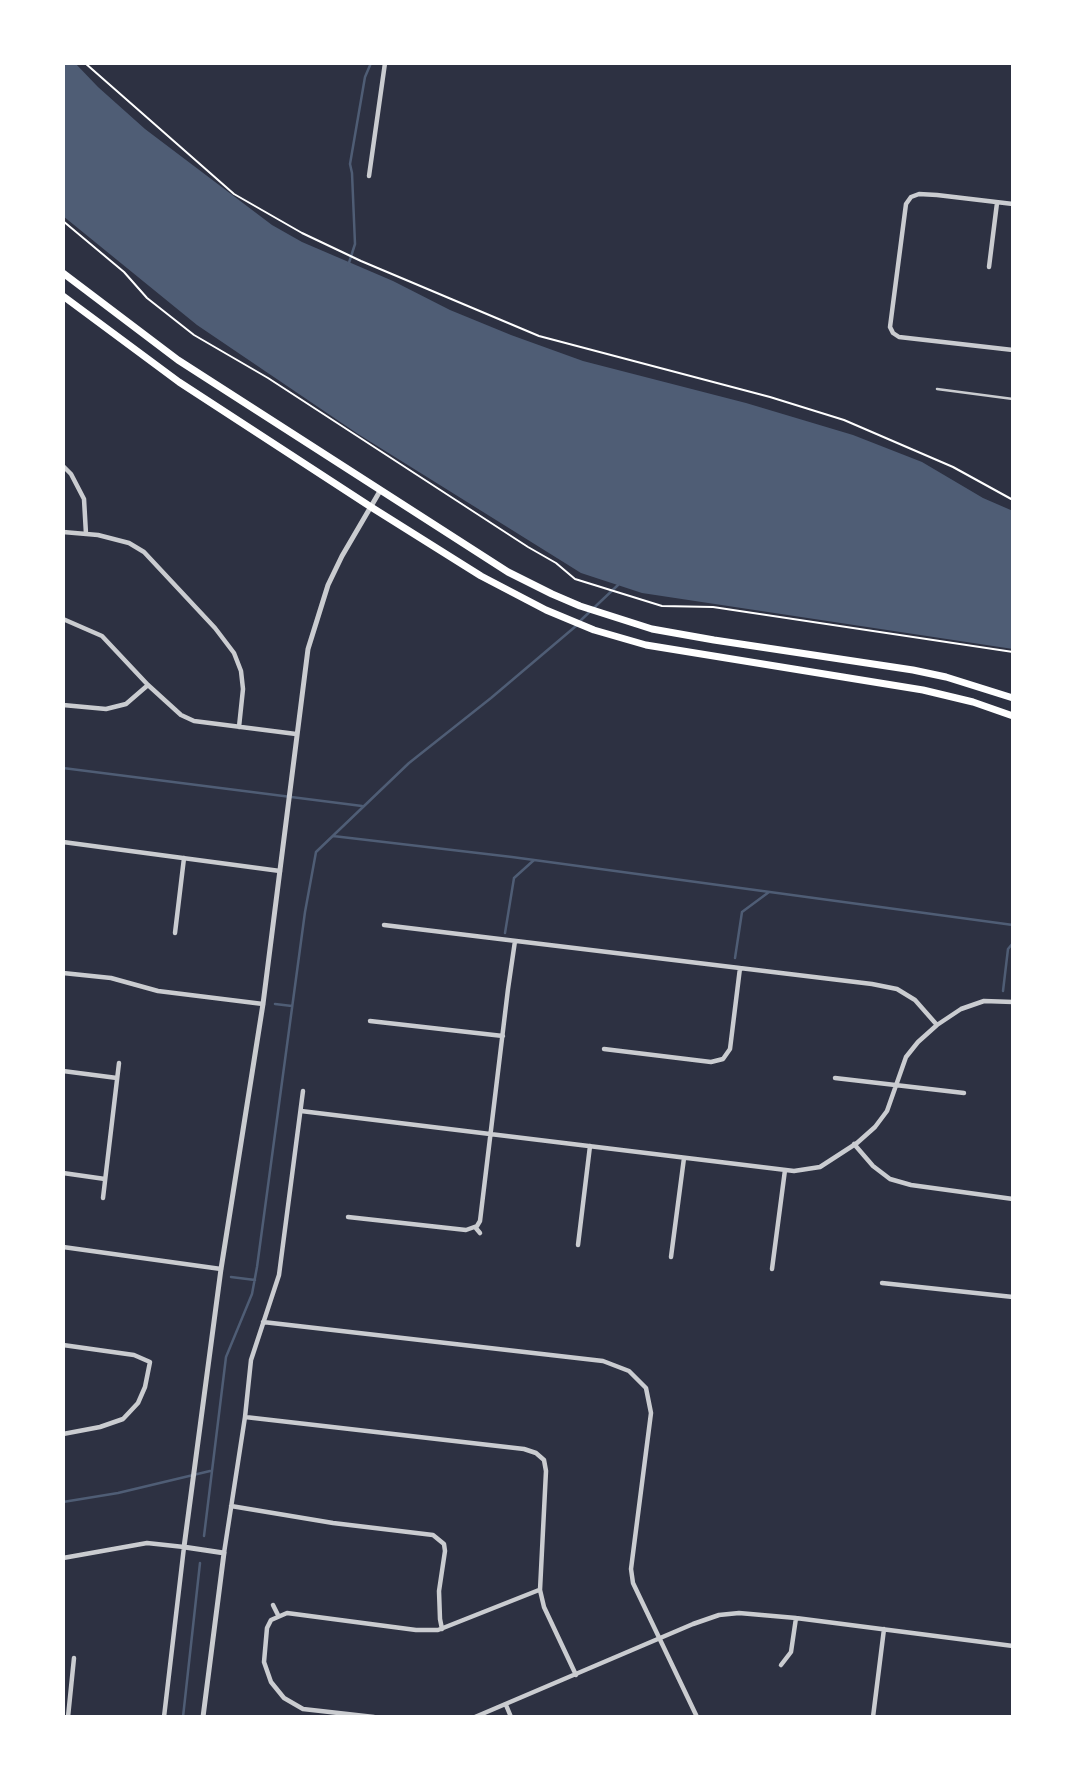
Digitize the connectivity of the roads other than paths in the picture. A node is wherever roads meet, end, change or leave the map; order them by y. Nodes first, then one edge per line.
1 (385, 63) edge
2 (369, 176) dead end
3 (997, 202) junction
4 (1013, 204) edge
5 (989, 267) dead end
6 (63, 273) edge
7 (63, 296) edge
8 (893, 333) junction
9 (888, 338) dead end
10 (1013, 350) edge
11 (937, 389) dead end
12 (1013, 399) edge
13 (63, 466) edge
14 (380, 491) junction
15 (371, 506) junction
16 (63, 532) edge
17 (86, 534) junction
18 (63, 620) edge
19 (148, 685) junction
20 (1001, 693) junction
21 (1013, 698) edge
22 (63, 705) edge
23 (995, 709) junction
24 (1013, 716) edge
25 (239, 727) junction
26 (296, 734) junction
27 (63, 842) edge
28 (184, 858) junction
29 (280, 871) junction
30 (384, 925) dead end
31 (175, 933) dead end
32 (515, 941) junction
33 (740, 968) junction
34 (63, 972) edge
35 (1013, 1002) edge
36 (263, 1004) junction
37 (370, 1021) dead end
38 (937, 1025) junction
39 (503, 1036) junction
40 (604, 1049) dead end
41 (725, 1057) junction
42 (729, 1062) dead end
43 (119, 1063) dead end
44 (63, 1071) edge
45 (117, 1078) junction
46 (835, 1078) dead end
47 (895, 1085) junction
48 (303, 1091) dead end
49 (964, 1093) dead end
50 (300, 1111) junction
51 (492, 1134) junction
52 (854, 1144) junction
53 (590, 1146) junction
54 (684, 1158) junction
55 (785, 1170) junction
56 (63, 1173) edge
57 (105, 1179) junction
58 (103, 1198) dead end
59 (1013, 1199) edge
60 (348, 1217) dead end
61 (475, 1227) junction
62 (480, 1233) dead end
63 (578, 1245) dead end
64 (63, 1247) edge
65 (671, 1257) dead end
66 (221, 1269) junction
67 (772, 1269) dead end
68 (882, 1283) dead end
69 (1013, 1297) edge
70 (264, 1322) junction
71 (63, 1345) edge
72 (245, 1417) junction
73 (63, 1434) edge
74 (231, 1506) junction
75 (184, 1547) junction
76 (224, 1553) junction
77 (63, 1559) edge
78 (540, 1590) junction
79 (273, 1605) dead end
80 (278, 1615) junction
81 (796, 1618) junction
82 (442, 1629) junction
83 (884, 1629) junction
84 (660, 1637) junction
85 (1013, 1646) edge
86 (74, 1658) dead end
87 (781, 1665) dead end
88 (576, 1675) junction
89 (506, 1705) junction
90 (68, 1717) edge
91 (164, 1717) edge
92 (203, 1717) edge
93 (374, 1717) edge
94 (475, 1717) edge
95 (511, 1717) edge
96 (697, 1717) edge
97 (873, 1717) edge

1 - 2 street
3 - 4 street
3 - 5 street
3 - 8 street
6 - 14 main road
7 - 15 main road
8 - 9 street
8 - 10 street
11 - 12 lane
13 - 17 street
14 - 15 street
14 - 20 main road
15 - 23 main road
15 - 26 street
16 - 17 street
17 - 25 street
18 - 19 street
19 - 22 street
19 - 25 street
20 - 21 main road
20 - 23 main road
23 - 24 main road
25 - 26 street
26 - 29 street
27 - 28 street
28 - 29 street
28 - 31 street
29 - 36 street
30 - 32 street
32 - 33 street
32 - 39 street
33 - 38 street
33 - 41 street
34 - 36 street
35 - 38 street
36 - 66 street
37 - 39 street
38 - 47 street
39 - 51 street
40 - 41 street
41 - 42 street
43 - 45 street
44 - 45 street
45 - 57 street
46 - 47 street
47 - 49 street
47 - 52 street
48 - 50 street
50 - 51 street
50 - 70 street
51 - 53 street
51 - 61 street
52 - 55 street
52 - 59 street
53 - 54 street
53 - 63 street
54 - 55 street
54 - 65 street
55 - 67 street
56 - 57 street
57 - 58 street
60 - 61 street
61 - 62 street
64 - 66 street
66 - 75 street
68 - 69 street
70 - 72 street
70 - 84 street
71 - 73 street
72 - 74 street
72 - 78 street
74 - 76 street
74 - 82 street
75 - 76 street
75 - 77 street
75 - 91 street
76 - 92 street
78 - 82 street
78 - 88 street
79 - 80 street
80 - 82 street
80 - 93 street
81 - 83 street
81 - 84 street
81 - 87 street
83 - 85 street
83 - 97 street
84 - 88 street
84 - 96 street
86 - 90 street
88 - 89 street
89 - 94 street
89 - 95 street

